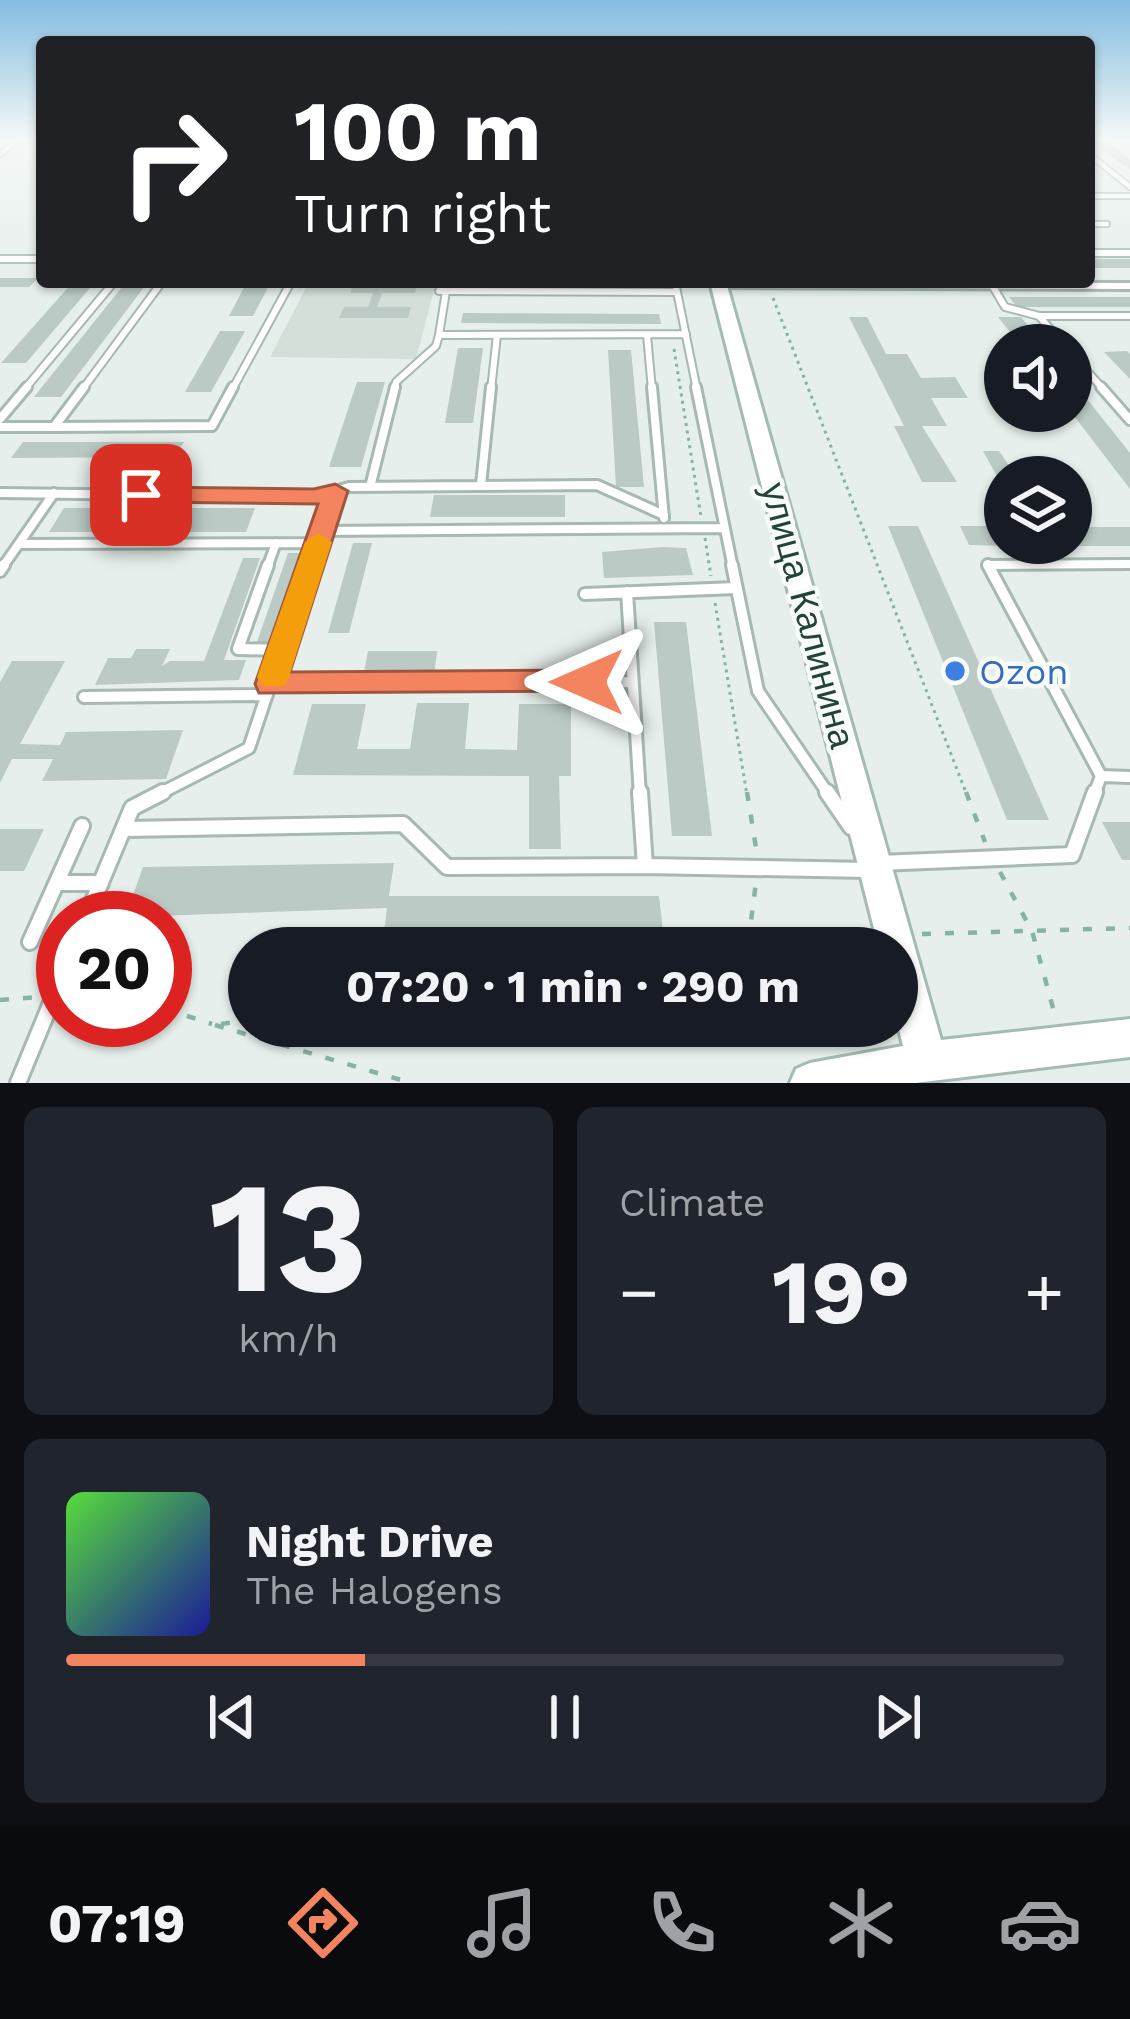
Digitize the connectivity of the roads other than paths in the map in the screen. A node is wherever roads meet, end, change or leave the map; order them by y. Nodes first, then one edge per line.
1 (1130, 192) edge
2 (1095, 195) edge
3 (1095, 224) edge
4 (1107, 224) dead end
5 (1095, 253) edge
6 (1130, 254) edge
7 (0, 259) edge
8 (36, 259) edge
9 (1095, 286) edge
10 (1130, 286) edge
11 (109, 288) edge
12 (158, 288) edge
13 (288, 288) edge
14 (618, 288) edge
15 (676, 288) edge
16 (720, 288) edge
17 (994, 288) edge
18 (1039, 316) junction
19 (1126, 316) edge
20 (1046, 324) edge
21 (1130, 326) edge
22 (686, 334) junction
23 (439, 335) junction
24 (497, 335) junction
25 (647, 335) junction
26 (1092, 377) edge
27 (1130, 421) edge
28 (0, 423) edge
29 (54, 427) junction
30 (481, 485) junction
31 (370, 487) junction
32 (335, 491) junction
33 (0, 493) edge
34 (54, 494) junction
35 (664, 515) junction
36 (723, 528) junction
37 (665, 529) junction
38 (320, 537) junction
39 (276, 543) junction
40 (19, 544) junction
41 (1130, 564) edge
42 (0, 571) edge
43 (736, 588) junction
44 (627, 592) junction
45 (585, 594) dead end
46 (282, 650) junction
47 (632, 682) junction
48 (269, 690) junction
49 (83, 698) dead end
50 (1101, 776) junction
51 (1130, 777) edge
52 (82, 826) dead end
53 (124, 829) junction
54 (645, 866) junction
55 (877, 867) junction
56 (57, 883) junction
57 (101, 883) junction
58 (98, 891) edge
59 (892, 927) edge
60 (30, 942) dead end
61 (918, 1025) edge
62 (36, 1038) edge
63 (1130, 1038) edge
64 (931, 1072) edge
65 (17, 1083) edge
66 (811, 1083) edge

1 - 2 lane
3 - 4 lane
5 - 6 lane
7 - 8 lane
9 - 10 street
11 - 28 lane
12 - 29 lane
13 - 29 lane
14 - 23 lane
15 - 22 lane
16 - 55 street, улица Калинина
17 - 18 lane
18 - 19 lane
18 - 20 lane
19 - 21 lane
22 - 25 lane
22 - 36 lane
23 - 24 lane
23 - 31 lane
24 - 25 lane
24 - 30 lane
25 - 35 lane
26 - 27 lane
28 - 29 lane
30 - 31 lane
30 - 35 lane
31 - 32 lane
32 - 34 lane
32 - 38 lane
33 - 34 lane
34 - 40 lane
35 - 37 lane
36 - 37 lane
36 - 43 lane
37 - 38 lane
38 - 39 lane
38 - 46 lane
39 - 40 lane
39 - 46 lane
40 - 42 lane
41 - 50 lane
43 - 44 lane
43 - 55 lane
44 - 45 lane
44 - 47 lane
46 - 48 lane
47 - 48 lane
47 - 54 lane
48 - 49 lane
48 - 53 lane
50 - 51 lane
50 - 55 lane
52 - 56 lane
53 - 54 lane
53 - 57 lane
54 - 55 lane
55 - 59 street, улица Калинина
56 - 57 lane
56 - 60 lane
57 - 58 lane
61 - 64 street, улица Калинина
62 - 65 lane
63 - 64 street
64 - 66 street

